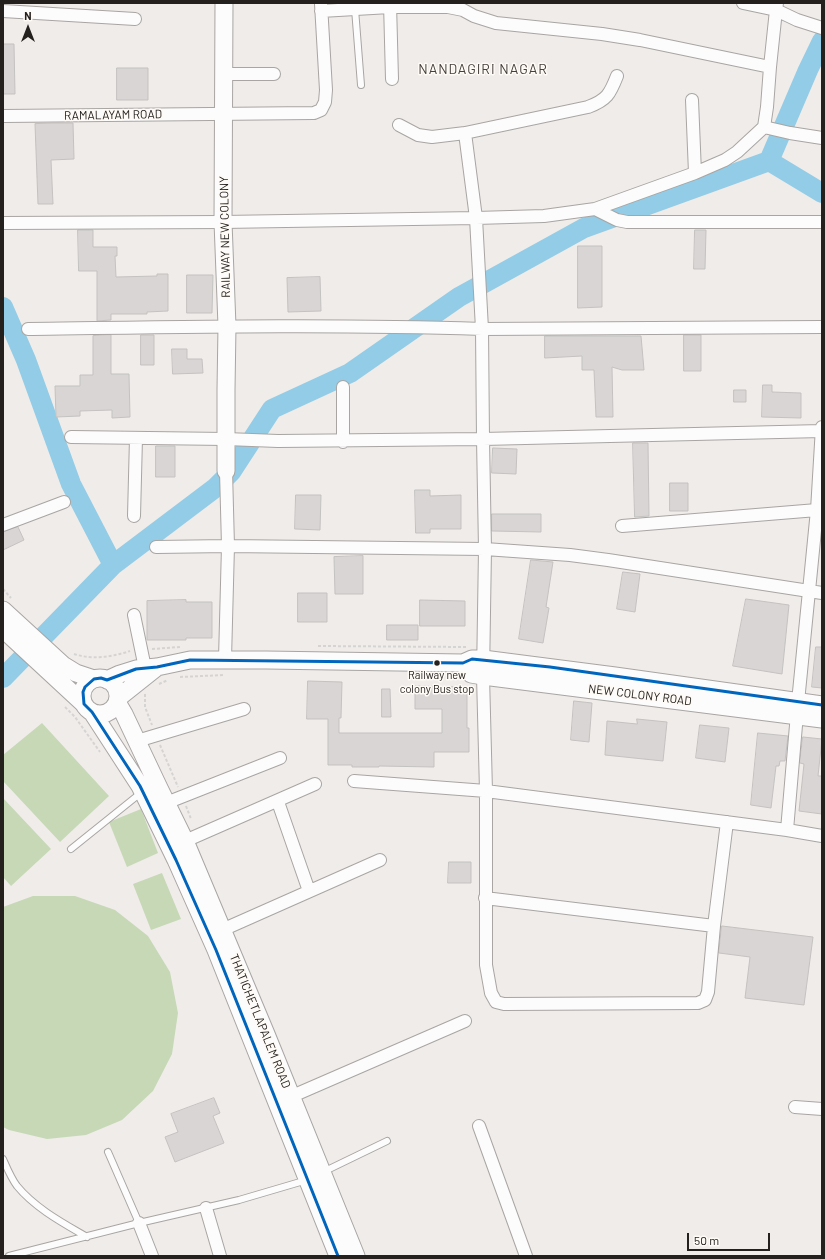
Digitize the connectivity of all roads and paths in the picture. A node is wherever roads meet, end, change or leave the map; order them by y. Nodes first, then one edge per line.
1 (224, 3) edge
2 (743, 3) edge
3 (390, 5) edge
4 (370, 6) edge
5 (777, 6) edge
6 (321, 7) edge
7 (355, 9) junction
8 (3, 11) edge
9 (135, 19) dead end
10 (817, 27) edge
11 (770, 67) junction
12 (224, 74) junction
13 (274, 74) dead end
14 (617, 76) dead end
15 (392, 79) dead end
16 (361, 85) dead end
17 (692, 100) dead end
18 (224, 114) junction
19 (3, 116) edge
20 (400, 125) dead end
21 (767, 128) junction
22 (465, 133) junction
23 (822, 138) edge
24 (695, 173) junction
25 (598, 211) junction
26 (476, 218) junction
27 (223, 222) junction
28 (822, 222) edge
29 (3, 223) edge
30 (227, 326) junction
31 (822, 327) edge
32 (28, 329) dead end
33 (482, 329) junction
34 (343, 387) dead end
35 (822, 427) edge
36 (822, 431) edge
37 (72, 437) dead end
38 (136, 438) junction
39 (232, 439) junction
40 (484, 439) junction
41 (343, 441) junction
42 (226, 471) joint
43 (64, 502) dead end
44 (817, 510) junction
45 (134, 516) dead end
46 (3, 525) edge
47 (622, 526) dead end
48 (228, 546) junction
49 (156, 547) dead end
50 (485, 549) junction
51 (810, 590) junction
52 (822, 593) edge
53 (134, 615) dead end
54 (5, 619) edge
55 (225, 659) junction
56 (151, 668) junction
57 (483, 668) junction
58 (57, 670) junction
59 (101, 679) junction
60 (117, 700) junction
61 (60, 702) dead end
62 (822, 705) edge
63 (88, 708) junction
64 (244, 709) dead end
65 (797, 709) junction
66 (822, 719) edge
67 (137, 741) junction
68 (102, 755) dead end
69 (280, 758) dead end
70 (354, 782) dead end
71 (315, 784) dead end
72 (486, 791) junction
73 (156, 794) junction
74 (278, 802) junction
75 (727, 822) junction
76 (787, 830) junction
77 (822, 836) edge
78 (185, 841) junction
79 (72, 849) dead end
80 (380, 860) dead end
81 (309, 890) junction
82 (485, 898) junction
83 (714, 926) junction
84 (222, 930) junction
85 (465, 1021) dead end
86 (290, 1097) junction
87 (795, 1107) dead end
88 (822, 1108) edge
89 (479, 1126) dead end
90 (388, 1141) dead end
91 (108, 1152) dead end
92 (3, 1159) edge
93 (315, 1176) junction
94 (206, 1208) junction
95 (139, 1223) junction
96 (87, 1236) junction
97 (9, 1256) edge
98 (152, 1256) edge
99 (220, 1256) edge
100 (338, 1256) edge
101 (356, 1256) edge
102 (526, 1256) edge

1 - 12 main road, RAILWAY NEW COLONY
2 - 5 street
3 - 4 street
3 - 11 street
3 - 15 street
4 - 7 street
5 - 10 street
5 - 11 street
6 - 7 street
6 - 18 street, RAMALAYAM ROAD
7 - 16 lane
8 - 9 street
11 - 21 street
12 - 13 street
12 - 18 main road, RAILWAY NEW COLONY
14 - 22 street
17 - 24 street
18 - 19 street, RAMALAYAM ROAD
18 - 27 main road, RAILWAY NEW COLONY
20 - 22 street
21 - 23 street
21 - 24 street
22 - 26 street
24 - 25 street
25 - 26 street
25 - 28 street
26 - 27 street
26 - 33 street
27 - 29 street
27 - 30 main road, RAILWAY NEW COLONY
30 - 32 street
30 - 33 street
30 - 39 main road, RAILWAY NEW COLONY
31 - 33 street
33 - 40 street
34 - 41 street
35 - 36 street
36 - 40 street
36 - 44 street
37 - 38 street
38 - 39 street
38 - 45 street
39 - 41 street
39 - 42 main road, RAILWAY NEW COLONY
40 - 41 street
40 - 50 street
42 - 48 street
43 - 46 street
44 - 47 street
44 - 51 street
48 - 49 street
48 - 50 street
48 - 55 street
50 - 51 street
50 - 57 street
51 - 52 street
51 - 65 street
53 - 56 street
54 - 58 main road
55 - 56 main road, NEW COLONY ROAD
55 - 57 main road, NEW COLONY ROAD
56 - 59 main road, NEW COLONY ROAD
56 - 60 main road
57 - 65 main road, NEW COLONY ROAD
57 - 72 street
58 - 59 main road
58 - 63 main road
59 - 60 main road
59 - 63 main road
60 - 63 main road
60 - 67 main road
61 - 68 path
62 - 65 main road, NEW COLONY ROAD
63 - 73 main road
64 - 67 street
65 - 66 main road, NEW COLONY ROAD
65 - 76 street
67 - 73 main road
69 - 73 street
70 - 72 street
71 - 74 street
72 - 75 street
72 - 82 street
73 - 78 main road, THATICHETLAPALEM ROAD
73 - 79 lane
73 - 93 main road
74 - 78 street
74 - 81 street
75 - 76 street
75 - 83 street
76 - 77 street
78 - 84 main road, THATICHETLAPALEM ROAD
80 - 81 street
81 - 84 street
82 - 83 street
82 - 83 street
84 - 86 main road, THATICHETLAPALEM ROAD
85 - 86 street
86 - 93 main road, THATICHETLAPALEM ROAD
87 - 88 street
89 - 102 street
90 - 93 lane
91 - 95 lane
92 - 96 lane
93 - 94 lane
93 - 100 main road
93 - 101 main road, THATICHETLAPALEM ROAD
94 - 95 lane
94 - 99 street
95 - 96 lane
95 - 98 street
96 - 97 lane

